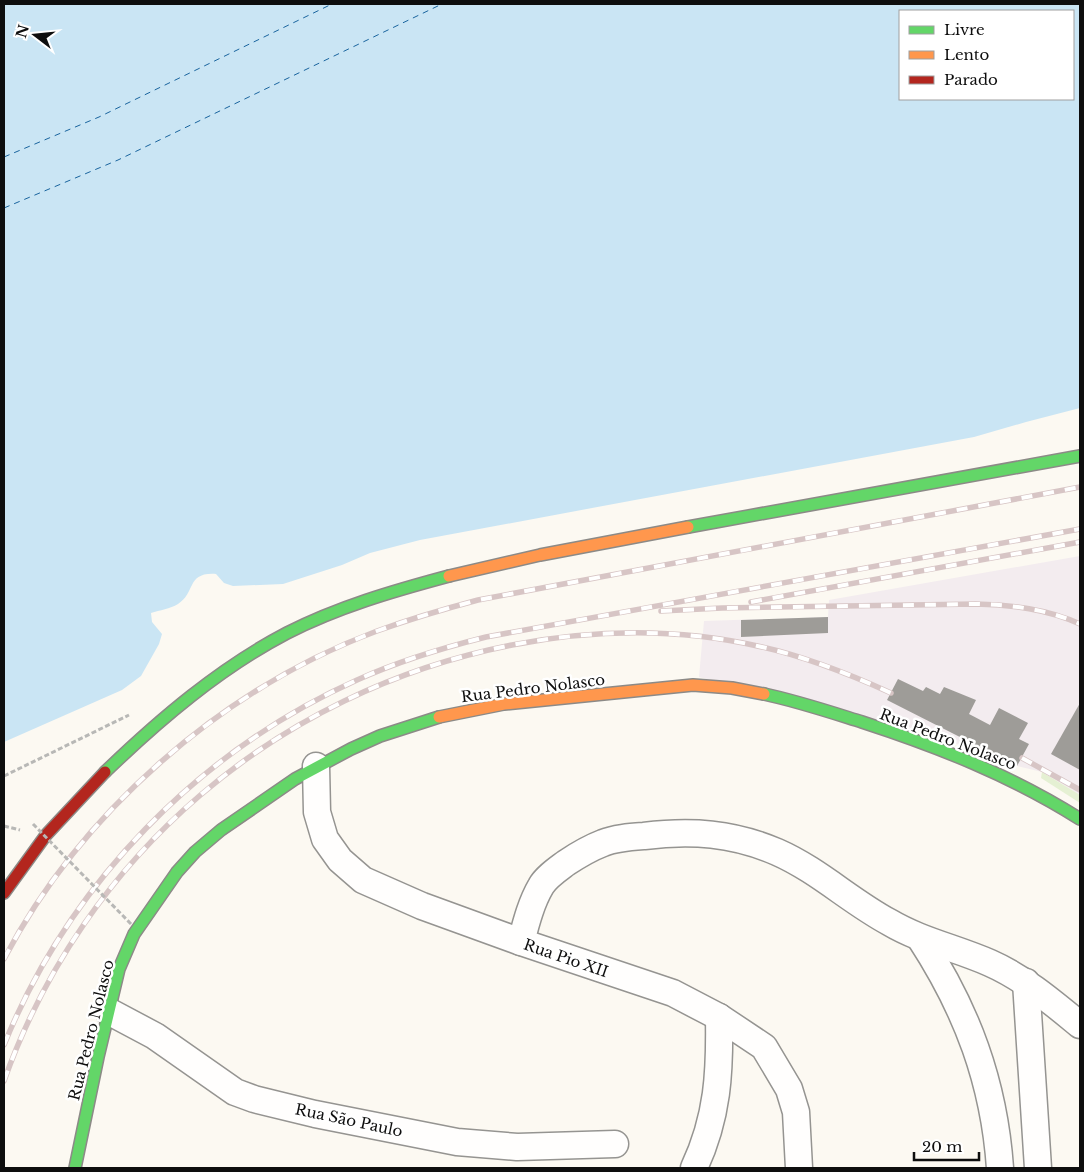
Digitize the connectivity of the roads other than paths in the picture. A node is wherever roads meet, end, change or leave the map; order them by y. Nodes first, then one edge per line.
1 (1080, 456) edge
2 (316, 766) junction
3 (1080, 819) edge
4 (4, 893) edge
5 (920, 938) junction
6 (521, 942) junction
7 (1026, 982) junction
8 (108, 1011) junction
9 (719, 1017) junction
10 (1080, 1025) edge
11 (615, 1144) dead end
12 (75, 1168) edge
13 (694, 1168) edge
14 (799, 1168) edge
15 (1000, 1168) edge
16 (1038, 1168) edge

1 - 4 street
2 - 3 street, Rua Pedro Nolasco
2 - 6 street, Rua Pio XII
2 - 8 street, Rua Pedro Nolasco
5 - 6 street
5 - 7 street
5 - 15 street
6 - 9 street, Rua Pio XII
7 - 10 street
7 - 16 street
8 - 11 street, Rua São Paulo
8 - 12 street, Rua Pedro Nolasco
9 - 13 street
9 - 14 street, Rua Pio XII

